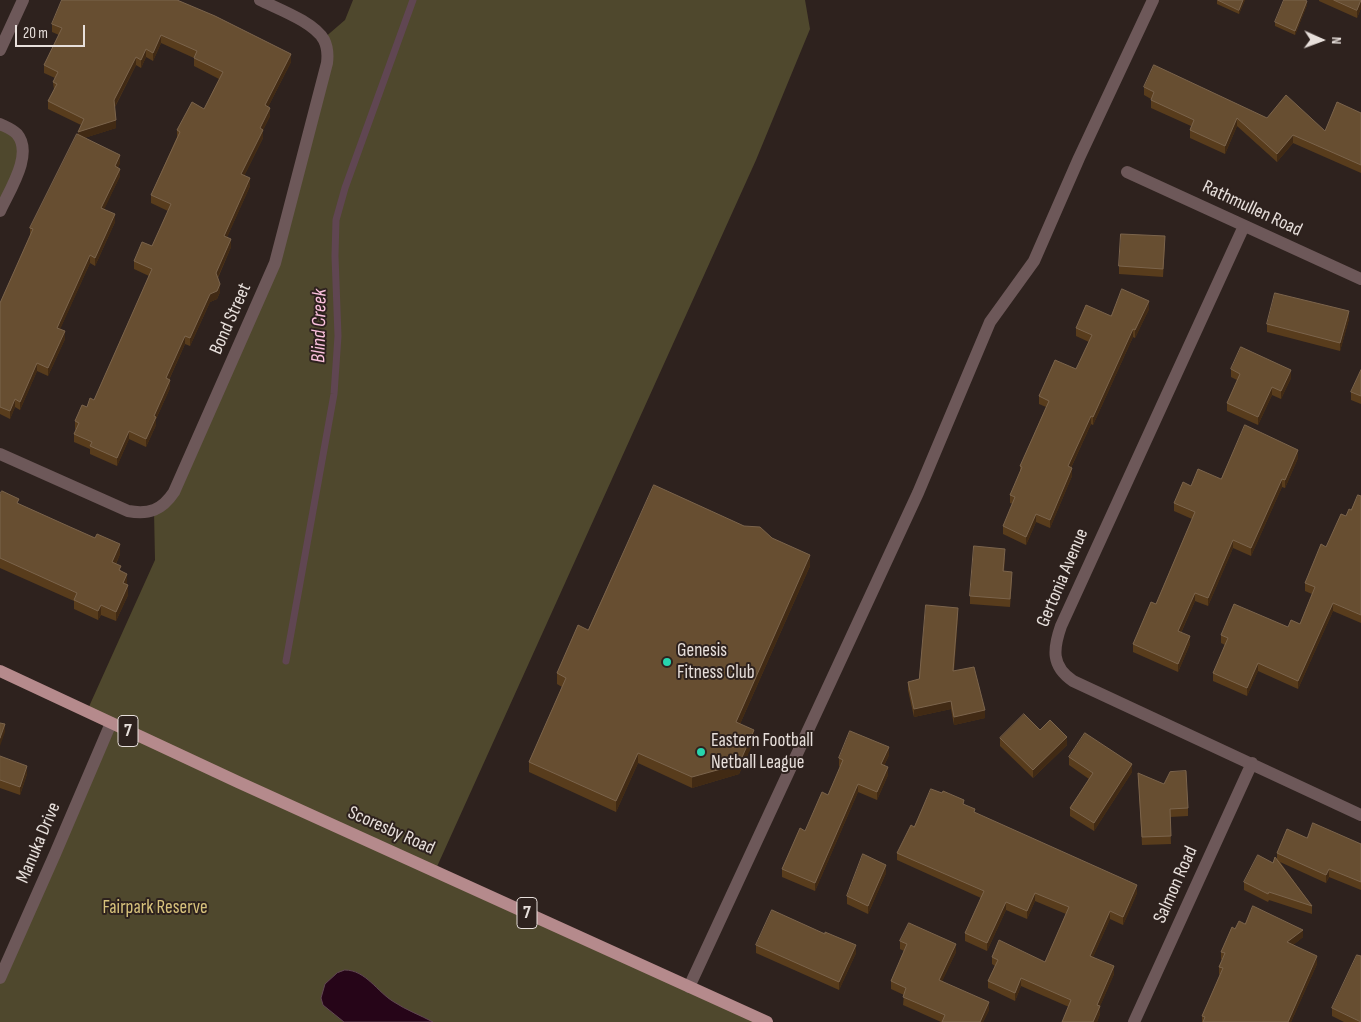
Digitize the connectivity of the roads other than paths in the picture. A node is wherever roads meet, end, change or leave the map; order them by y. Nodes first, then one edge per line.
1 (23, 0) edge
2 (260, 0) edge
3 (1153, 0) edge
4 (0, 50) edge
5 (0, 124) edge
6 (1127, 172) dead end
7 (0, 211) edge
8 (1244, 226) junction
9 (1361, 279) edge
10 (0, 454) edge
11 (0, 671) edge
12 (111, 723) junction
13 (1252, 763) junction
14 (1361, 815) edge
15 (0, 978) edge
16 (689, 987) junction
17 (767, 1022) edge
18 (1134, 1022) edge

1 - 4 street
2 - 10 street, Bond Street
3 - 16 street
5 - 7 street
6 - 8 street, Rathmullen Road
8 - 9 street, Rathmullen Road
8 - 13 street, Gertonia Avenue
11 - 12 main road, Scoresby Road / 7
12 - 15 street, Manuka Drive
12 - 16 main road, Scoresby Road / 7
13 - 14 street, Gertonia Avenue
13 - 18 street, Salmon Road
16 - 17 main road, Scoresby Road / 7

